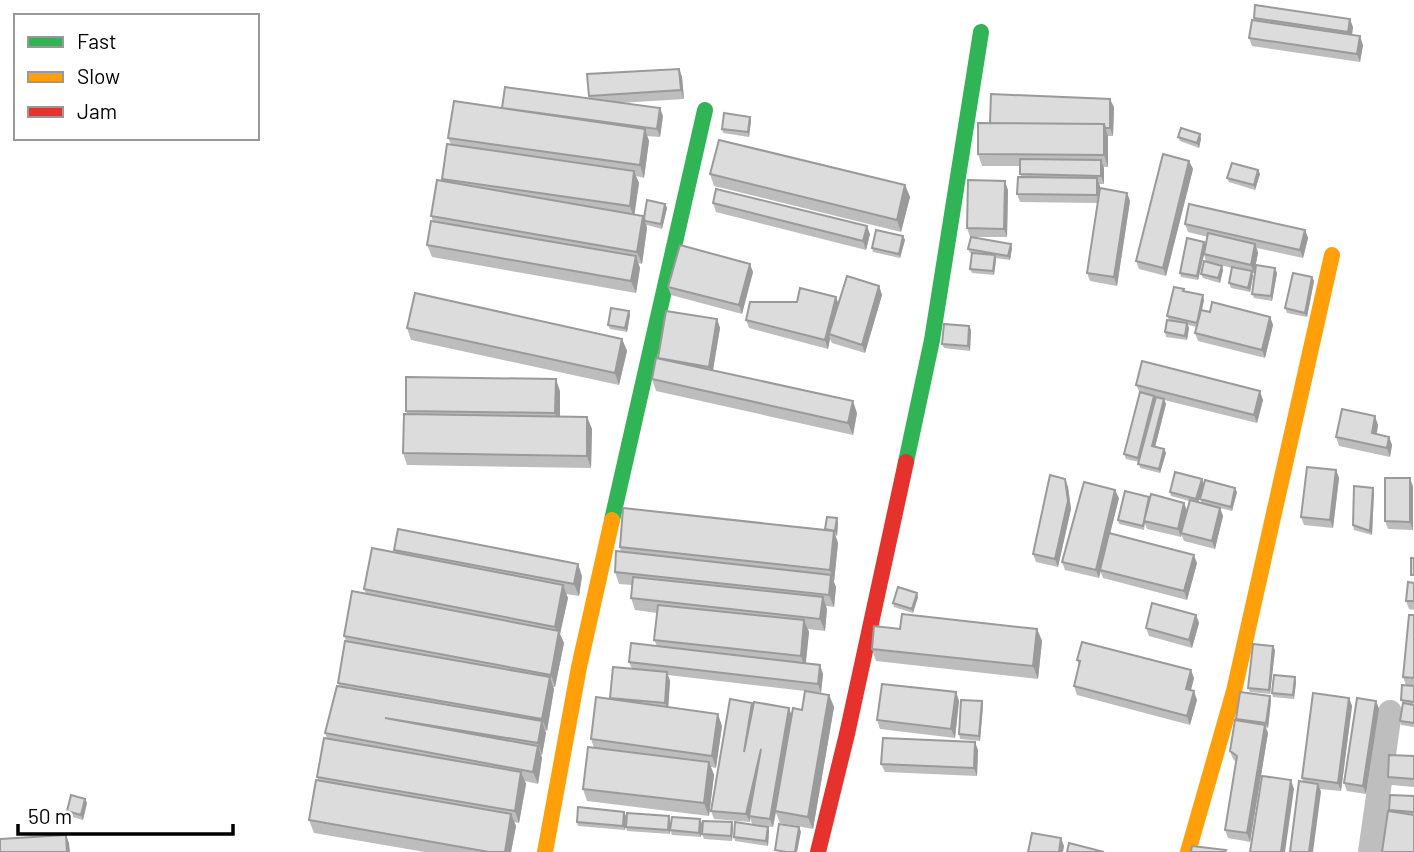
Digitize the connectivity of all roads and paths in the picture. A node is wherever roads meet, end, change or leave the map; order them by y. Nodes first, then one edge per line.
1 (981, 33) dead end
2 (705, 110) dead end
3 (1332, 255) dead end
4 (1390, 712) dead end
5 (545, 852) edge
6 (818, 852) edge
7 (1188, 852) edge
8 (1370, 852) edge

1 - 6 street
2 - 5 street
3 - 7 street
4 - 8 street

